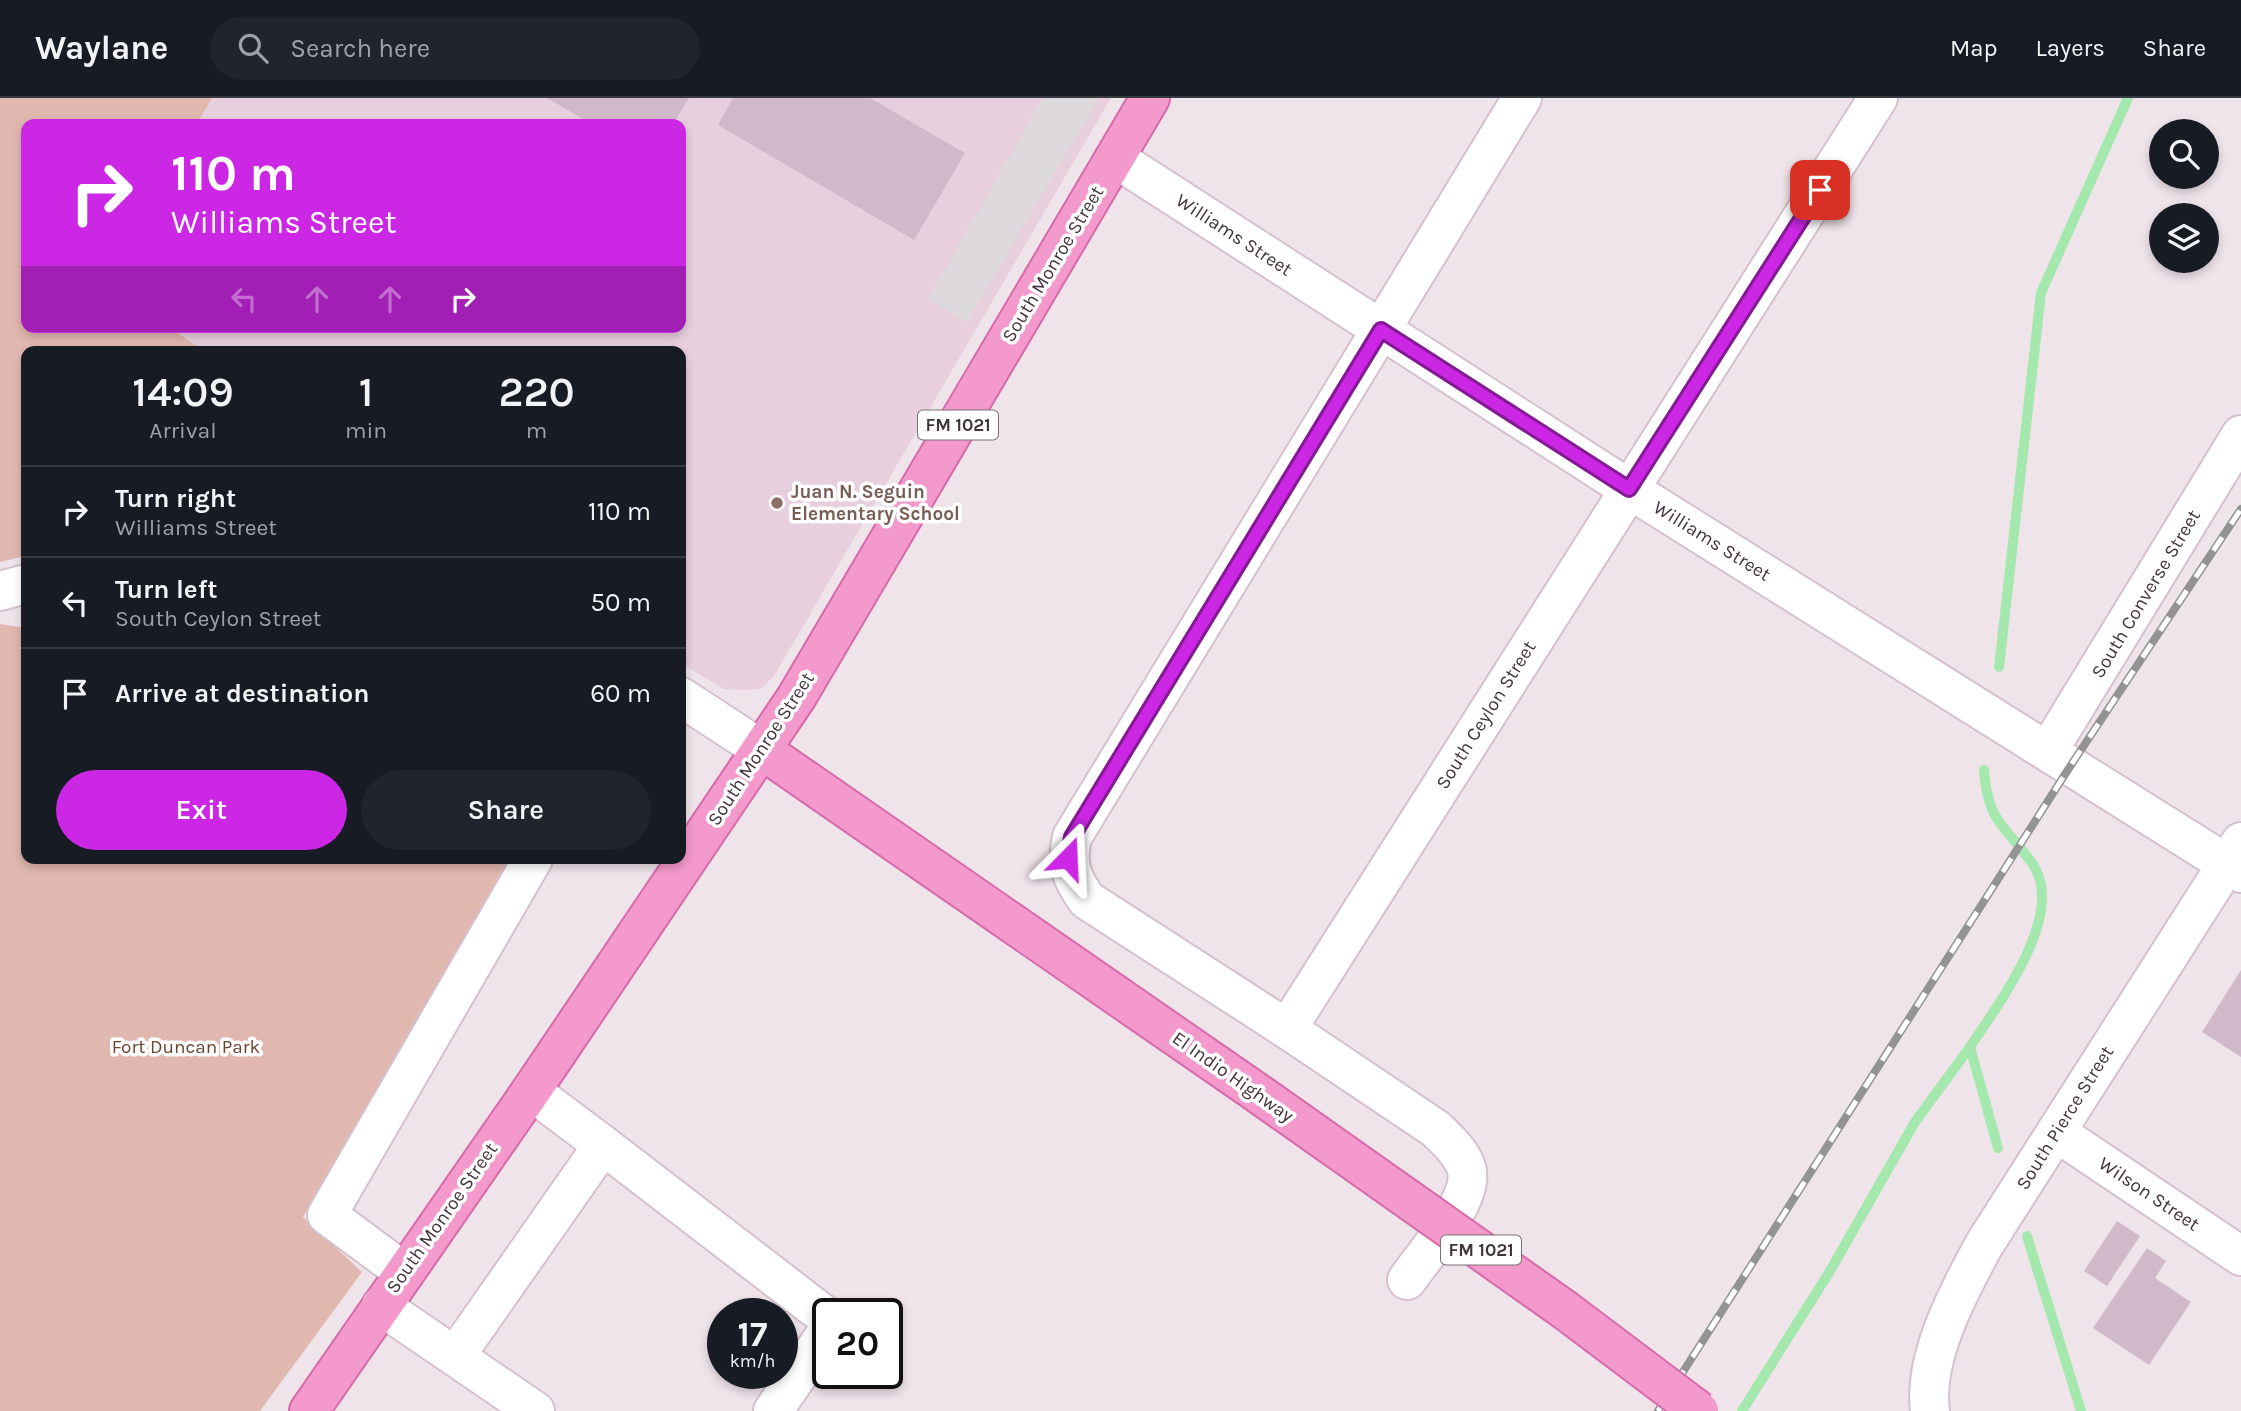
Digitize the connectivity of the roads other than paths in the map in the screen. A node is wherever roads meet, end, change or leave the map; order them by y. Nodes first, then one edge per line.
1 (1150, 98) edge
2 (1522, 98) edge
3 (1878, 98) edge
4 (1115, 158) junction
5 (1381, 330) junction
6 (2241, 435) edge
7 (1629, 489) junction
8 (21, 585) edge
9 (0, 591) edge
10 (0, 605) edge
11 (21, 608) edge
12 (686, 700) edge
13 (762, 750) junction
14 (2048, 751) junction
15 (2236, 860) edge
16 (686, 862) edge
17 (530, 864) edge
18 (685, 864) edge
19 (1287, 1029) junction
20 (531, 1091) junction
21 (2056, 1132) junction
22 (603, 1145) junction
23 (2241, 1255) edge
24 (404, 1272) junction
25 (1407, 1280) dead end
26 (381, 1306) junction
27 (812, 1306) edge
28 (456, 1355) junction
29 (812, 1355) edge
30 (309, 1411) edge
31 (535, 1411) edge
32 (774, 1411) edge
33 (1699, 1411) edge
34 (1930, 1411) edge

1 - 4 main road, South Monroe Street / FM 1021
2 - 5 street
3 - 7 street, South Ceylon Street
4 - 5 street, Williams Street
4 - 13 main road, South Monroe Street / FM 1021
5 - 7 street, Williams Street
5 - 19 street
6 - 14 street, South Converse Street
7 - 14 street, Williams Street
7 - 19 street, South Ceylon Street
8 - 9 street
10 - 11 street
12 - 13 street
13 - 16 main road, South Monroe Street
13 - 33 main road, El Indio Highway / FM 1021, bridge
14 - 15 street, Williams Street
15 - 21 street, South Pierce Street
17 - 24 street
18 - 20 main road, South Monroe Street
19 - 25 street
20 - 22 street
20 - 24 main road, South Monroe Street
21 - 23 street, Wilson Street
21 - 34 street, South Pierce Street
22 - 27 street
22 - 28 street
24 - 26 main road, South Monroe Street
26 - 28 street
26 - 30 main road, South Monroe Street
28 - 31 street
29 - 32 street

